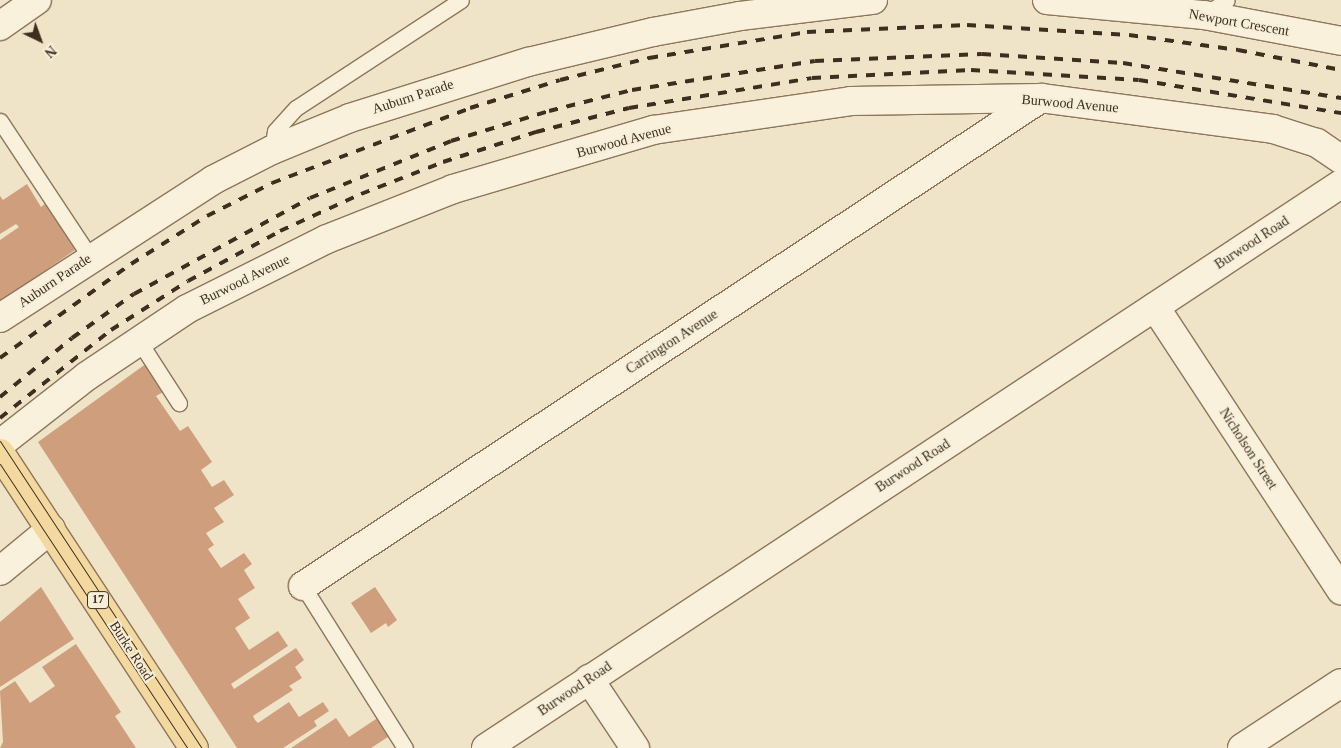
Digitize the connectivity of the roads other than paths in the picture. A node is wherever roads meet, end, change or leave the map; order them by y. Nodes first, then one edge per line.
1 (38, 0) edge
2 (461, 0) edge
3 (873, 0) edge
4 (1047, 0) edge
5 (1227, 0) edge
6 (1204, 15) junction
7 (0, 26) edge
8 (1341, 41) edge
9 (1041, 98) junction
10 (0, 121) edge
11 (272, 150) junction
12 (1341, 159) edge
13 (1341, 184) edge
14 (90, 257) junction
15 (1155, 307) junction
16 (0, 318) edge
17 (139, 341) junction
18 (180, 403) dead end
19 (0, 444) edge
20 (0, 453) edge
21 (51, 529) junction
22 (0, 571) edge
23 (303, 586) joint
24 (1341, 590) edge
25 (589, 679) junction
26 (1341, 683) edge
27 (194, 748) edge
28 (405, 748) edge
29 (486, 748) edge
30 (635, 748) edge
31 (1242, 748) edge

1 - 7 street
2 - 11 lane
3 - 11 street, Auburn Parade
4 - 6 street, Newport Crescent
5 - 6 lane
6 - 8 street, Newport Crescent
9 - 12 street, Burwood Avenue
9 - 17 street, Burwood Avenue
9 - 23 street, Carrington Avenue
10 - 14 lane
11 - 14 street, Auburn Parade
13 - 15 street, Burwood Road
14 - 16 street, Auburn Parade
15 - 24 street, Nicholson Street
15 - 25 street, Burwood Road
17 - 18 lane
17 - 19 street, Burwood Avenue
20 - 21 main road, Burke Road / 17
21 - 22 street
21 - 27 main road, Burke Road / 17
23 - 28 lane
25 - 29 street, Burwood Road
25 - 30 street
26 - 31 street

